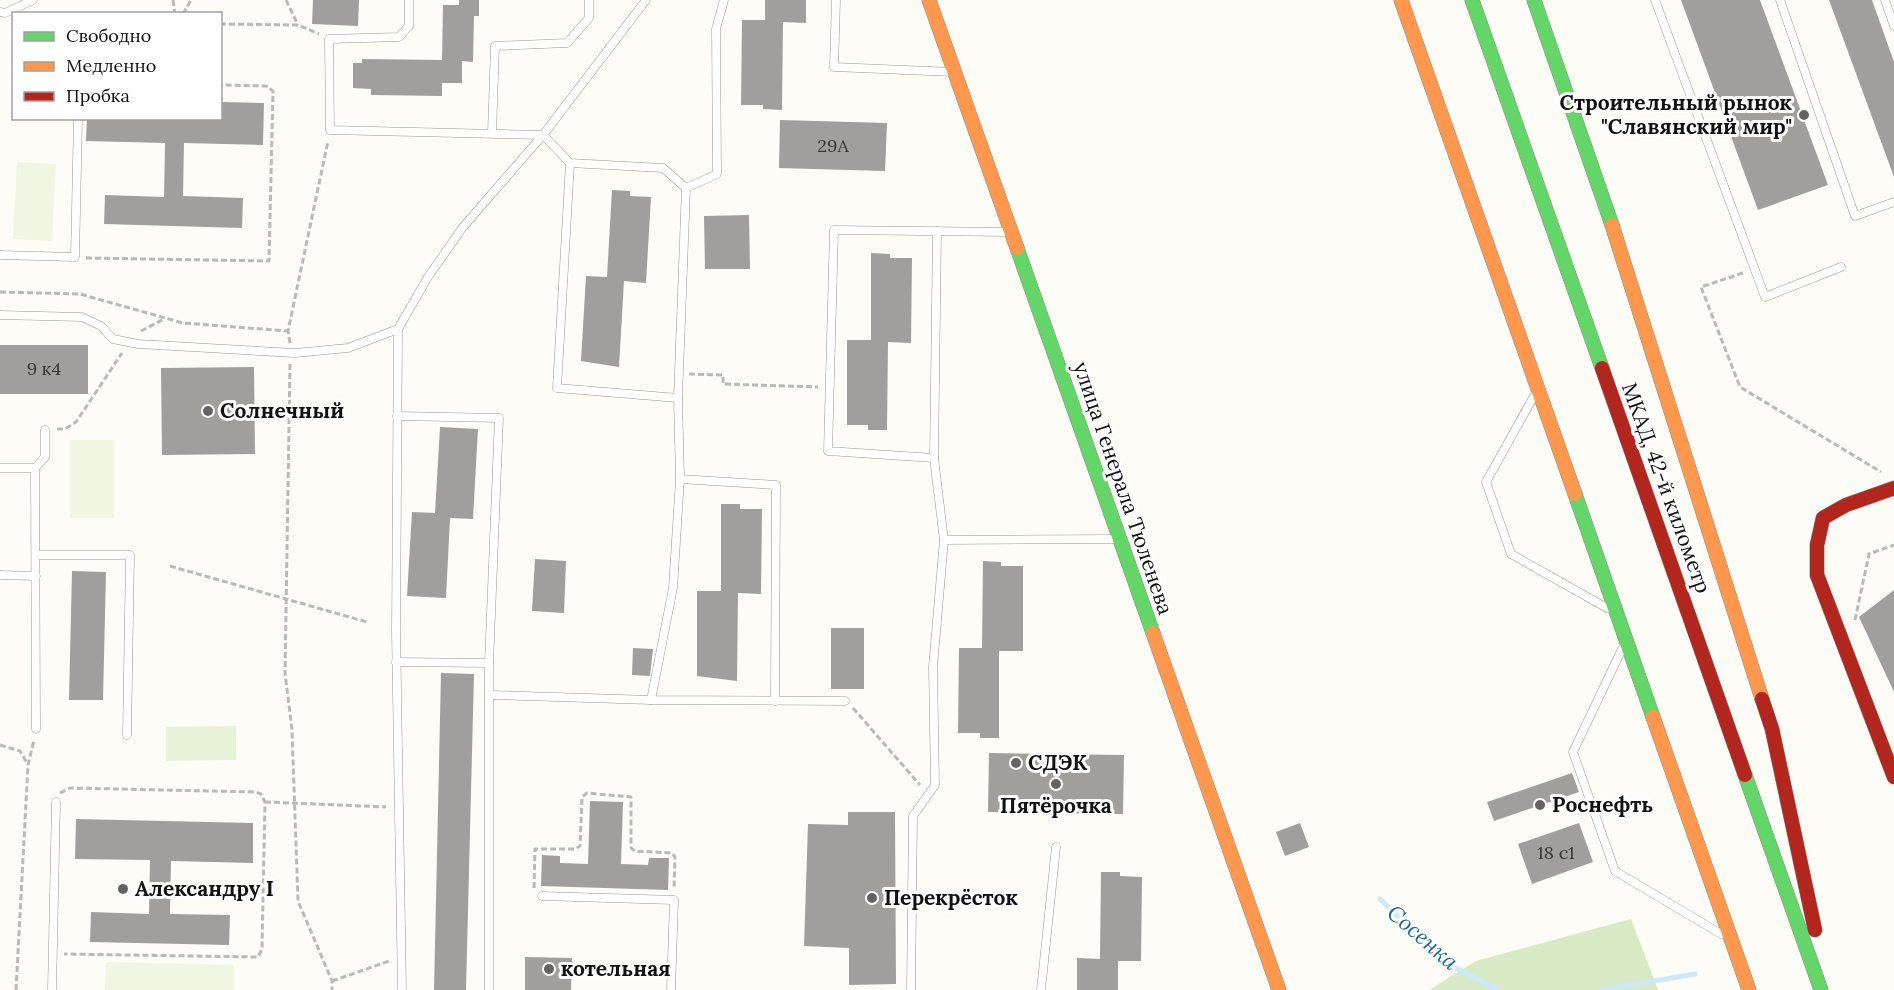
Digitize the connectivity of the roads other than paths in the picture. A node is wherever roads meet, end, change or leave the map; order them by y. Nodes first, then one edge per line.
1 (33, 0) edge
2 (409, 0) edge
3 (589, 0) edge
4 (646, 0) edge
5 (724, 0) edge
6 (836, 0) edge
7 (929, 0) edge
8 (1401, 0) edge
9 (1472, 0) edge
10 (1534, 0) edge
11 (1655, 0) edge
12 (1780, 0) edge
13 (1885, 0) edge
14 (0, 12) edge
15 (1894, 26) edge
16 (954, 72) junction
17 (78, 120) edge
18 (492, 133) junction
19 (543, 135) junction
20 (570, 163) junction
21 (686, 188) junction
22 (1894, 202) edge
23 (937, 231) junction
24 (1011, 232) junction
25 (0, 255) edge
26 (1841, 267) dead end
27 (0, 315) edge
28 (398, 329) junction
29 (1538, 389) junction
30 (678, 398) junction
31 (397, 416) junction
32 (45, 430) road end
33 (934, 458) junction
34 (0, 468) edge
35 (36, 468) junction
36 (680, 479) junction
37 (1894, 488) edge
38 (1118, 539) junction
39 (944, 540) junction
40 (36, 555) junction
41 (0, 575) edge
42 (36, 576) junction
43 (1617, 614) junction
44 (1626, 640) junction
45 (396, 662) junction
46 (489, 663) junction
47 (490, 695) junction
48 (651, 700) junction
49 (775, 701) junction
50 (845, 701) road end
51 (36, 729) road end
52 (127, 735) dead end
53 (1894, 777) edge
54 (56, 802) road end
55 (1056, 848) dead end
56 (542, 896) road end
57 (1732, 940) junction
58 (52, 990) edge
59 (402, 990) edge
60 (489, 990) edge
61 (672, 990) edge
62 (911, 990) edge
63 (1041, 990) edge
64 (1279, 990) edge
65 (1749, 990) edge
66 (1821, 990) edge
67 (1828, 990) edge

1 - 14 lane
2 - 18 lane
3 - 18 lane
4 - 19 lane
5 - 21 lane
6 - 16 lane
7 - 16 main road, улица Генерала Тюленева
8 - 29 main road
9 - 66 main road, МКАД, 42-й километр
10 - 67 main road
11 - 26 lane
12 - 22 lane
13 - 15 lane
16 - 24 main road, улица Генерала Тюленева
17 - 25 lane
18 - 19 lane
19 - 20 lane
19 - 28 lane
20 - 21 lane
20 - 30 lane
21 - 30 lane
23 - 24 lane
23 - 33 lane
23 - 33 lane
24 - 38 main road, улица Генерала Тюленева
27 - 28 lane
28 - 31 lane
29 - 43 main road
29 - 43 lane
30 - 36 lane
31 - 45 lane
31 - 46 lane
32 - 35 lane
33 - 39 lane
34 - 35 lane
35 - 40 lane
36 - 48 lane
36 - 49 lane
37 - 53 main road
38 - 39 lane
38 - 64 main road, улица Генерала Тюленева
39 - 62 lane
40 - 42 lane
40 - 52 lane
41 - 42 lane
42 - 51 lane
43 - 44 main road
44 - 57 main road
44 - 57 lane
45 - 46 lane
45 - 59 lane
46 - 47 lane
47 - 48 lane
47 - 60 lane
48 - 49 lane
49 - 50 lane
54 - 58 lane
55 - 63 lane
56 - 61 lane
57 - 65 main road

